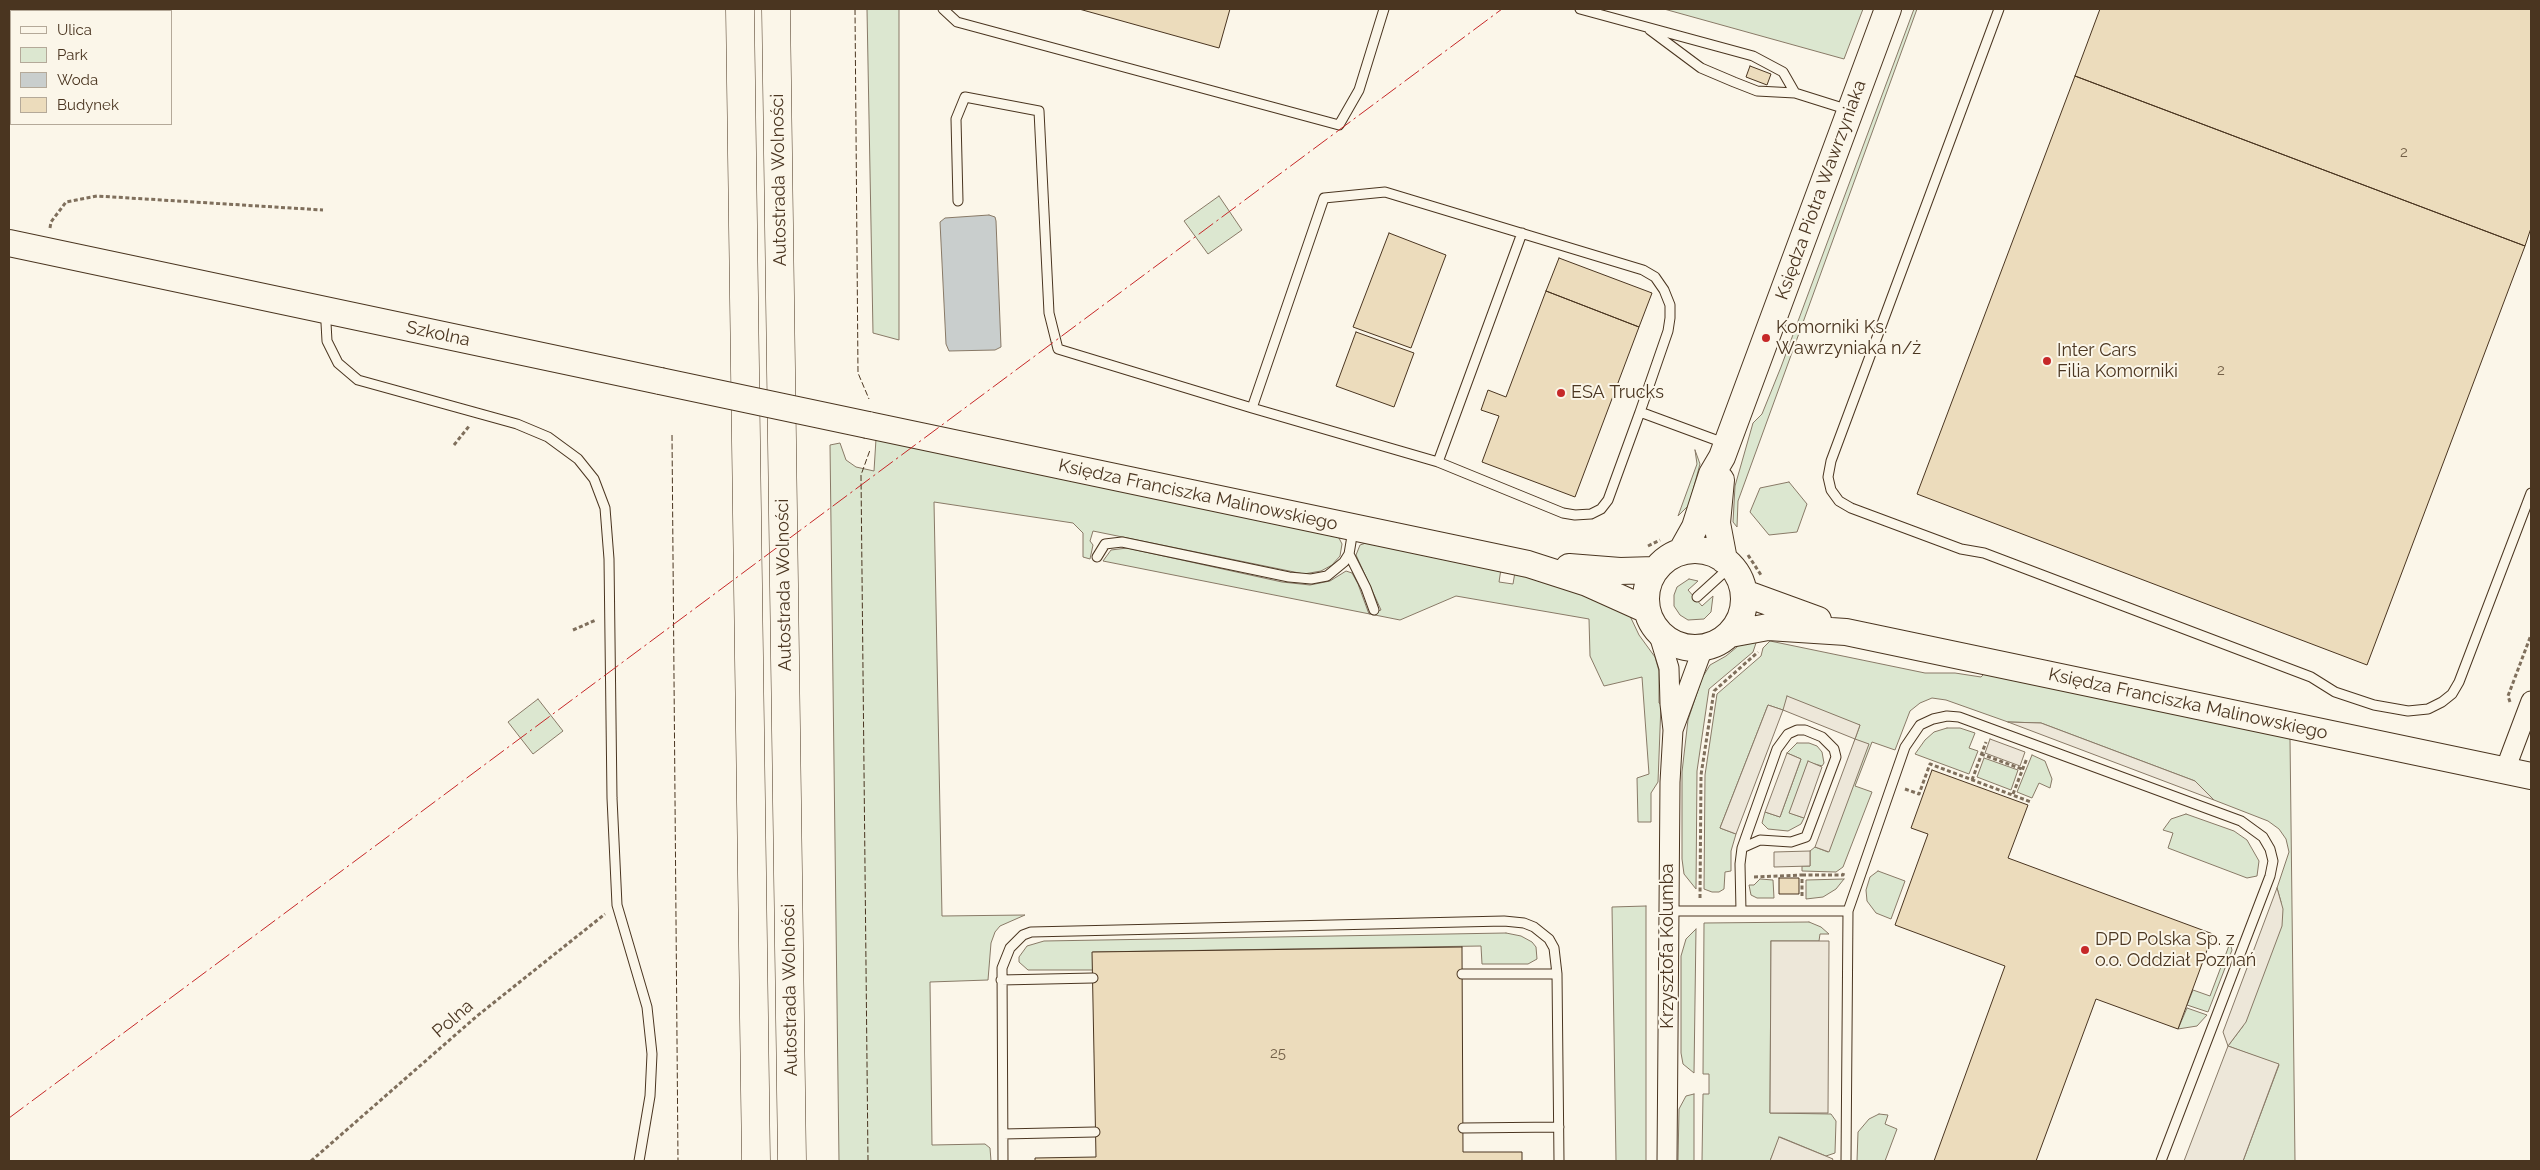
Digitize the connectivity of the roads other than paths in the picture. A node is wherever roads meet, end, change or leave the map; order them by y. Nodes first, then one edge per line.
1 (740, 9) edge
2 (776, 9) edge
3 (943, 9) edge
4 (1384, 9) edge
5 (1580, 9) edge
6 (1888, 9) edge
7 (1999, 9) edge
8 (1646, 27) junction
9 (1795, 92) junction
10 (1850, 110) junction
11 (958, 201) dead end
12 (1522, 233) junction
13 (9, 243) edge
14 (330, 311) junction
15 (1252, 408) junction
16 (1640, 412) junction
17 (868, 425) joint
18 (1725, 450) junction
19 (1438, 462) junction
20 (2531, 493) edge
21 (1354, 527) junction
22 (1681, 552) junction
23 (1349, 554) junction
24 (1097, 557) dead end
25 (1727, 563) junction
26 (1528, 564) junction
27 (1655, 570) junction
28 (1744, 593) junction
29 (1697, 598) dead end
30 (1374, 610) dead end
31 (1653, 621) junction
32 (1846, 632) junction
33 (1730, 634) junction
34 (1703, 648) junction
35 (2531, 701) edge
36 (1673, 730) junction
37 (2505, 770) junction
38 (2531, 776) edge
39 (1742, 848) junction
40 (1741, 911) junction
41 (1848, 911) junction
42 (1668, 912) junction
43 (1462, 974) dead end
44 (1557, 974) junction
45 (1093, 978) dead end
46 (1001, 980) junction
47 (1558, 1127) junction
48 (1463, 1128) dead end
49 (1095, 1132) dead end
50 (1003, 1134) junction
51 (639, 1161) edge
52 (756, 1161) edge
53 (792, 1161) edge
54 (1003, 1161) edge
55 (1559, 1161) edge
56 (1667, 1161) edge
57 (1846, 1161) edge
58 (2161, 1161) edge

1 - 52 highway, Autostrada Wolności
2 - 53 highway, Autostrada Wolności
3 - 4 lane
5 - 8 lane
6 - 10 street, Księdza Piotra Wawrzyniaka
7 - 20 lane
8 - 9 lane
8 - 9 lane
9 - 10 lane
10 - 18 street, Księdza Piotra Wawrzyniaka
11 - 15 lane
12 - 15 lane
12 - 16 lane
12 - 19 lane
13 - 14 street, Szkolna
14 - 17 street, Szkolna, bridge
14 - 51 lane
15 - 19 lane
16 - 18 lane
16 - 19 lane
17 - 21 street, Księdza Franciszka Malinowskiego
18 - 22 street, Księdza Piotra Wawrzyniaka
18 - 25 street, Księdza Piotra Wawrzyniaka
21 - 23 lane
21 - 26 street, Księdza Franciszka Malinowskiego
22 - 25 street
22 - 27 street
23 - 24 lane
23 - 30 lane
25 - 28 street
25 - 29 lane
26 - 27 street, Księdza Franciszka Malinowskiego
26 - 31 street, Księdza Franciszka Malinowskiego
27 - 31 street
28 - 32 street, Księdza Franciszka Malinowskiego
28 - 33 street
31 - 34 street
31 - 36 street, Krzysztofa Kolumba
32 - 33 street, Księdza Franciszka Malinowskiego
32 - 37 street, Księdza Franciszka Malinowskiego
33 - 34 street
34 - 36 street, Krzysztofa Kolumba
35 - 37 street
36 - 42 street, Krzysztofa Kolumba
37 - 38 street, Księdza Franciszka Malinowskiego
39 - 39 lane
39 - 40 lane
40 - 41 lane
40 - 42 lane
41 - 57 lane
41 - 58 lane
42 - 56 street, Krzysztofa Kolumba
43 - 44 lane
44 - 46 lane
44 - 47 lane
45 - 46 lane
46 - 50 lane
47 - 48 lane
47 - 55 lane
49 - 50 lane
50 - 54 lane

